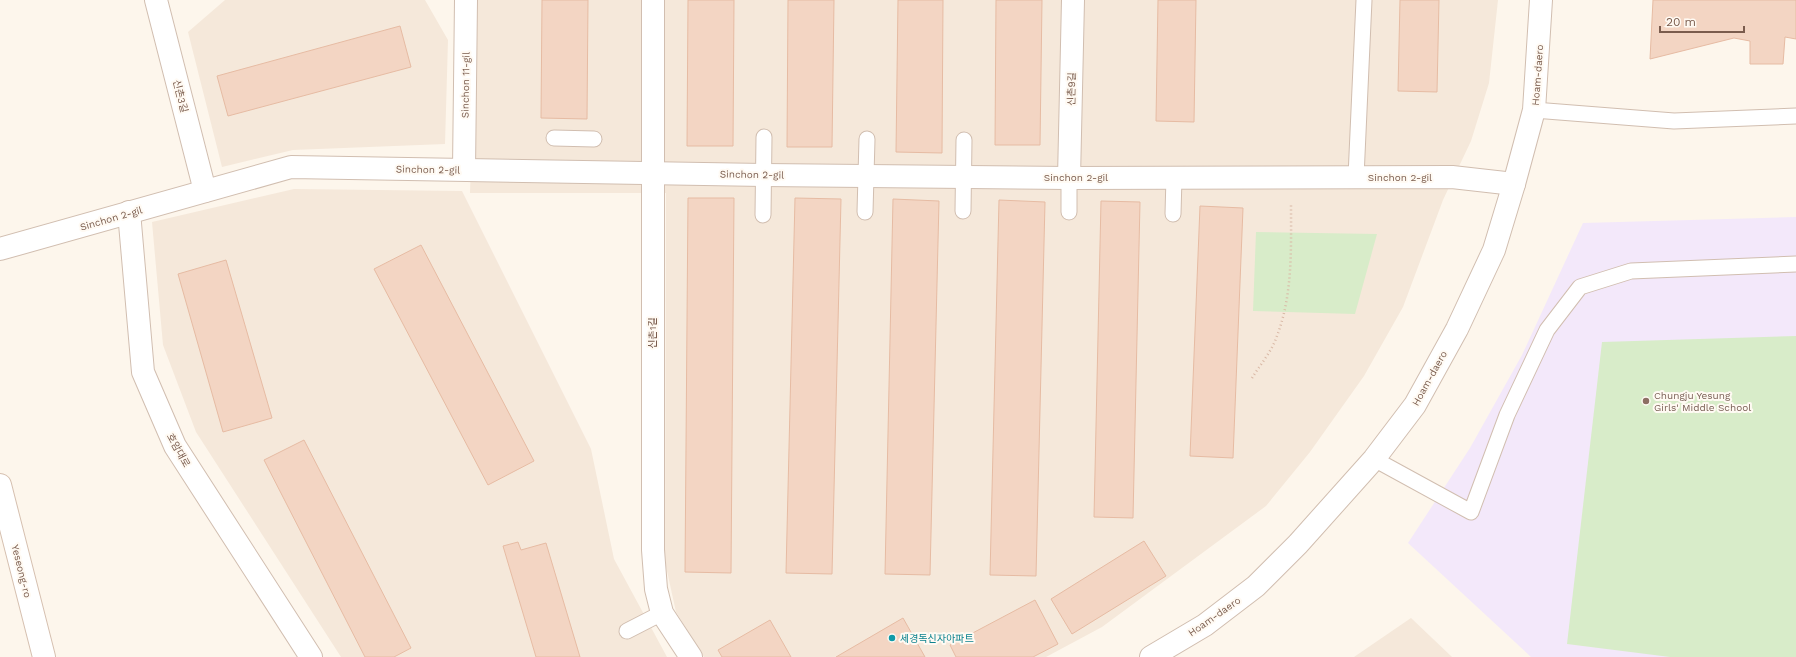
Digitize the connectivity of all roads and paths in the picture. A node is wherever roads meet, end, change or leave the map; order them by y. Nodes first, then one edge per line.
1 (156, 0) edge
2 (466, 0) edge
3 (653, 0) edge
4 (1073, 0) edge
5 (1364, 0) edge
6 (1541, 0) edge
7 (1534, 110) junction
8 (1796, 116) edge
9 (764, 137) dead end
10 (554, 138) dead end
11 (594, 139) dead end
12 (867, 139) dead end
13 (964, 140) dead end
14 (464, 169) junction
15 (652, 172) junction
16 (764, 175) junction
17 (866, 175) junction
18 (963, 176) junction
19 (1290, 177) junction
20 (1356, 177) junction
21 (1069, 178) junction
22 (1174, 178) junction
23 (1514, 184) junction
24 (205, 191) junction
25 (963, 211) dead end
26 (129, 212) junction
27 (865, 212) dead end
28 (1069, 212) dead end
29 (1173, 214) dead end
30 (763, 215) dead end
31 (0, 249) edge
32 (1796, 264) edge
33 (1252, 378) dead end
34 (1374, 460) junction
35 (0, 485) edge
36 (3, 510) edge
37 (662, 613) junction
38 (627, 631) dead end
39 (44, 657) edge
40 (311, 657) edge
41 (691, 657) edge
42 (1151, 657) edge

1 - 24 street, 신촌3길
2 - 14 street, Sinchon 11-gil
3 - 15 street, 신촌1길
4 - 21 street, 신촌9길
5 - 20 lane
6 - 7 street, Hoam-daero
7 - 8 lane
7 - 23 street, Hoam-daero
9 - 16 lane
10 - 11 lane
12 - 17 lane
13 - 18 lane
14 - 15 street, Sinchon 2-gil
14 - 24 street, Sinchon 2-gil
15 - 16 street, Sinchon 2-gil
15 - 37 street, 신촌1길
16 - 17 street, Sinchon 2-gil
16 - 30 lane
17 - 18 street, Sinchon 2-gil
17 - 27 lane
18 - 21 street, Sinchon 2-gil
18 - 25 lane
19 - 20 street, Sinchon 2-gil
19 - 22 street, Sinchon 2-gil
19 - 33 path
20 - 23 street, Sinchon 2-gil
21 - 22 street, Sinchon 2-gil
21 - 28 lane
22 - 29 lane
23 - 34 street, Hoam-daero
24 - 26 street, Sinchon 2-gil
26 - 31 street, Sinchon 2-gil
26 - 40 street, 호암대로
32 - 34 lane
34 - 42 street, Hoam-daero
35 - 36 street, Yeseong-ro
36 - 39 street, Yeseong-ro
37 - 38 lane
37 - 41 street, 신촌1길

